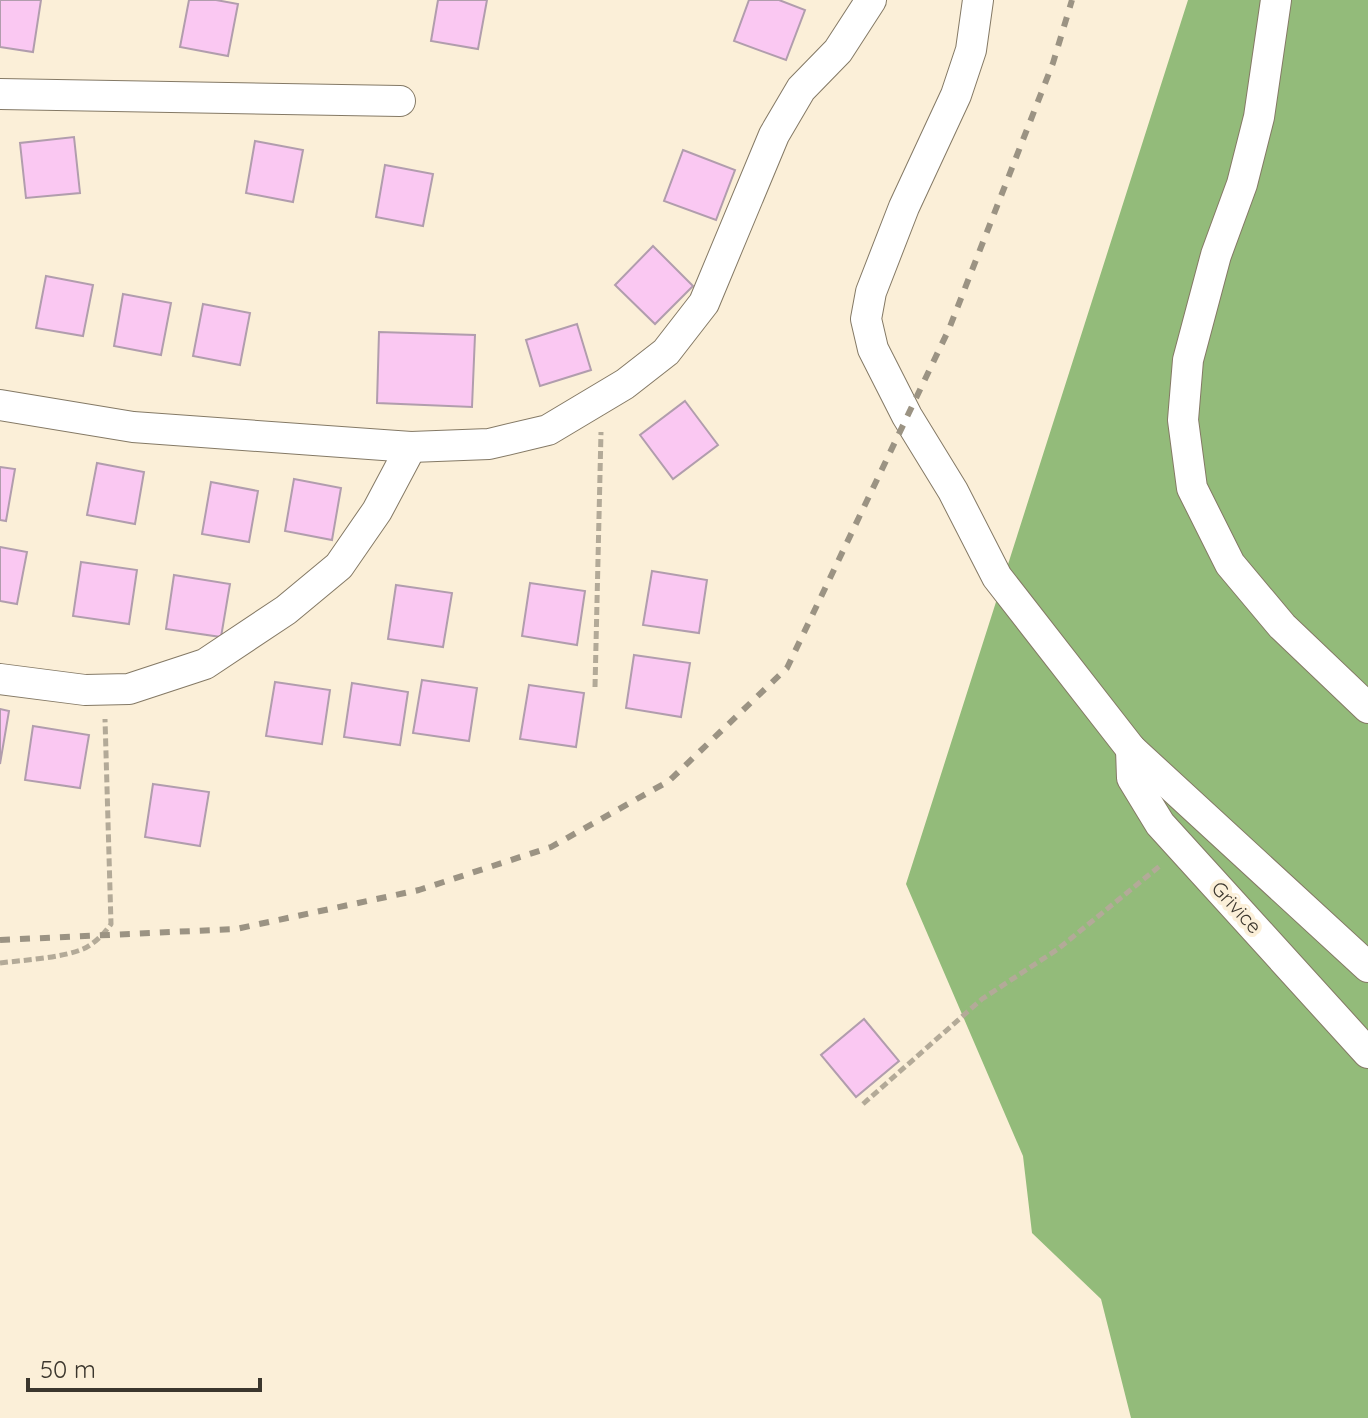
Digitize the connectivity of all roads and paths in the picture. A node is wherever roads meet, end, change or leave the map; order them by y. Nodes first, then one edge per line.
1 (871, 0) edge
2 (978, 0) edge
3 (1276, 0) edge
4 (0, 94) edge
5 (400, 101) dead end
6 (602, 398) junction
7 (0, 405) edge
8 (411, 447) junction
9 (0, 679) edge
10 (595, 687) dead end
11 (104, 690) junction
12 (1368, 708) edge
13 (1131, 749) junction
14 (1182, 848) junction
15 (0, 963) edge
16 (1368, 967) edge
17 (1368, 1053) edge
18 (863, 1104) dead end

1 - 6 street
2 - 13 street
3 - 12 street
4 - 5 street
6 - 8 street
6 - 10 path
7 - 8 street
8 - 11 street
9 - 11 street
11 - 15 path
13 - 14 street, Grivice
13 - 16 street
14 - 17 street, Grivice
14 - 18 path

